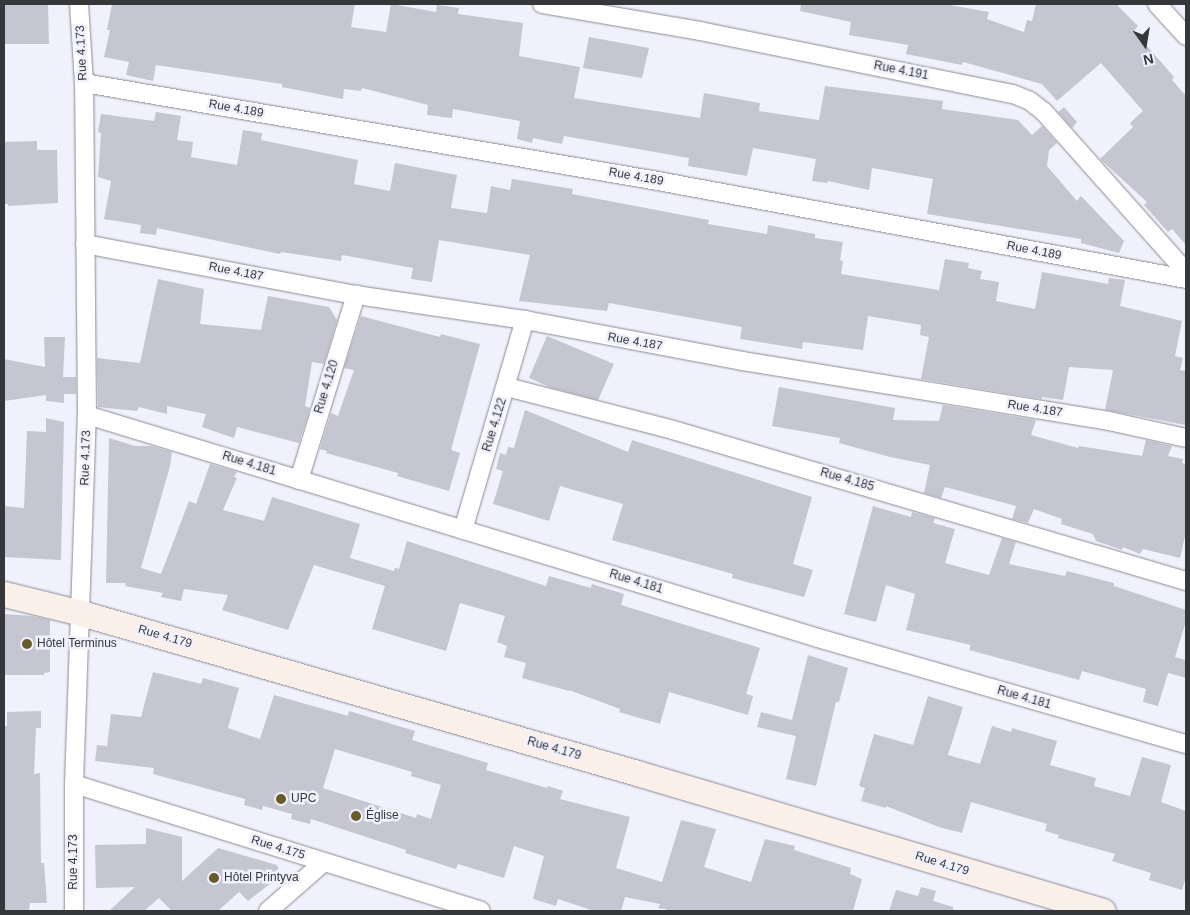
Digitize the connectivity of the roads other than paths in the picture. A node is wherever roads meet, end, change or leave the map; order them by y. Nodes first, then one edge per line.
1 (79, 4) edge
2 (542, 4) edge
3 (1157, 4) edge
4 (1186, 36) edge
5 (84, 83) junction
6 (84, 244) junction
7 (1186, 272) edge
8 (1186, 279) edge
9 (356, 295) junction
10 (525, 320) junction
11 (507, 387) junction
12 (88, 415) junction
13 (1186, 438) edge
14 (299, 480) junction
15 (463, 530) junction
16 (1186, 581) edge
17 (4, 594) edge
18 (81, 613) junction
19 (1186, 744) edge
20 (74, 784) junction
21 (324, 862) junction
22 (74, 911) edge
23 (268, 911) edge
24 (481, 911) edge
25 (1103, 911) edge

1 - 5 street, Rue 4.173
2 - 7 street, Rue 4.191
3 - 4 street
5 - 6 street, Rue 4.173
5 - 8 street, Rue 4.189
6 - 9 street, Rue 4.187
6 - 12 street, Rue 4.173
9 - 10 street, Rue 4.187
9 - 14 street, Rue 4.120
10 - 11 street, Rue 4.122
10 - 13 street, Rue 4.187
11 - 15 street, Rue 4.122
11 - 16 street, Rue 4.185
12 - 14 street, Rue 4.181
12 - 18 street, Rue 4.173
14 - 15 street, Rue 4.181
15 - 19 street, Rue 4.181
17 - 18 street, Rue 4.179
18 - 20 street, Rue 4.173
18 - 25 street, Rue 4.179
20 - 21 street, Rue 4.175
20 - 22 street, Rue 4.173
21 - 23 street
21 - 24 street, Rue 4.175

